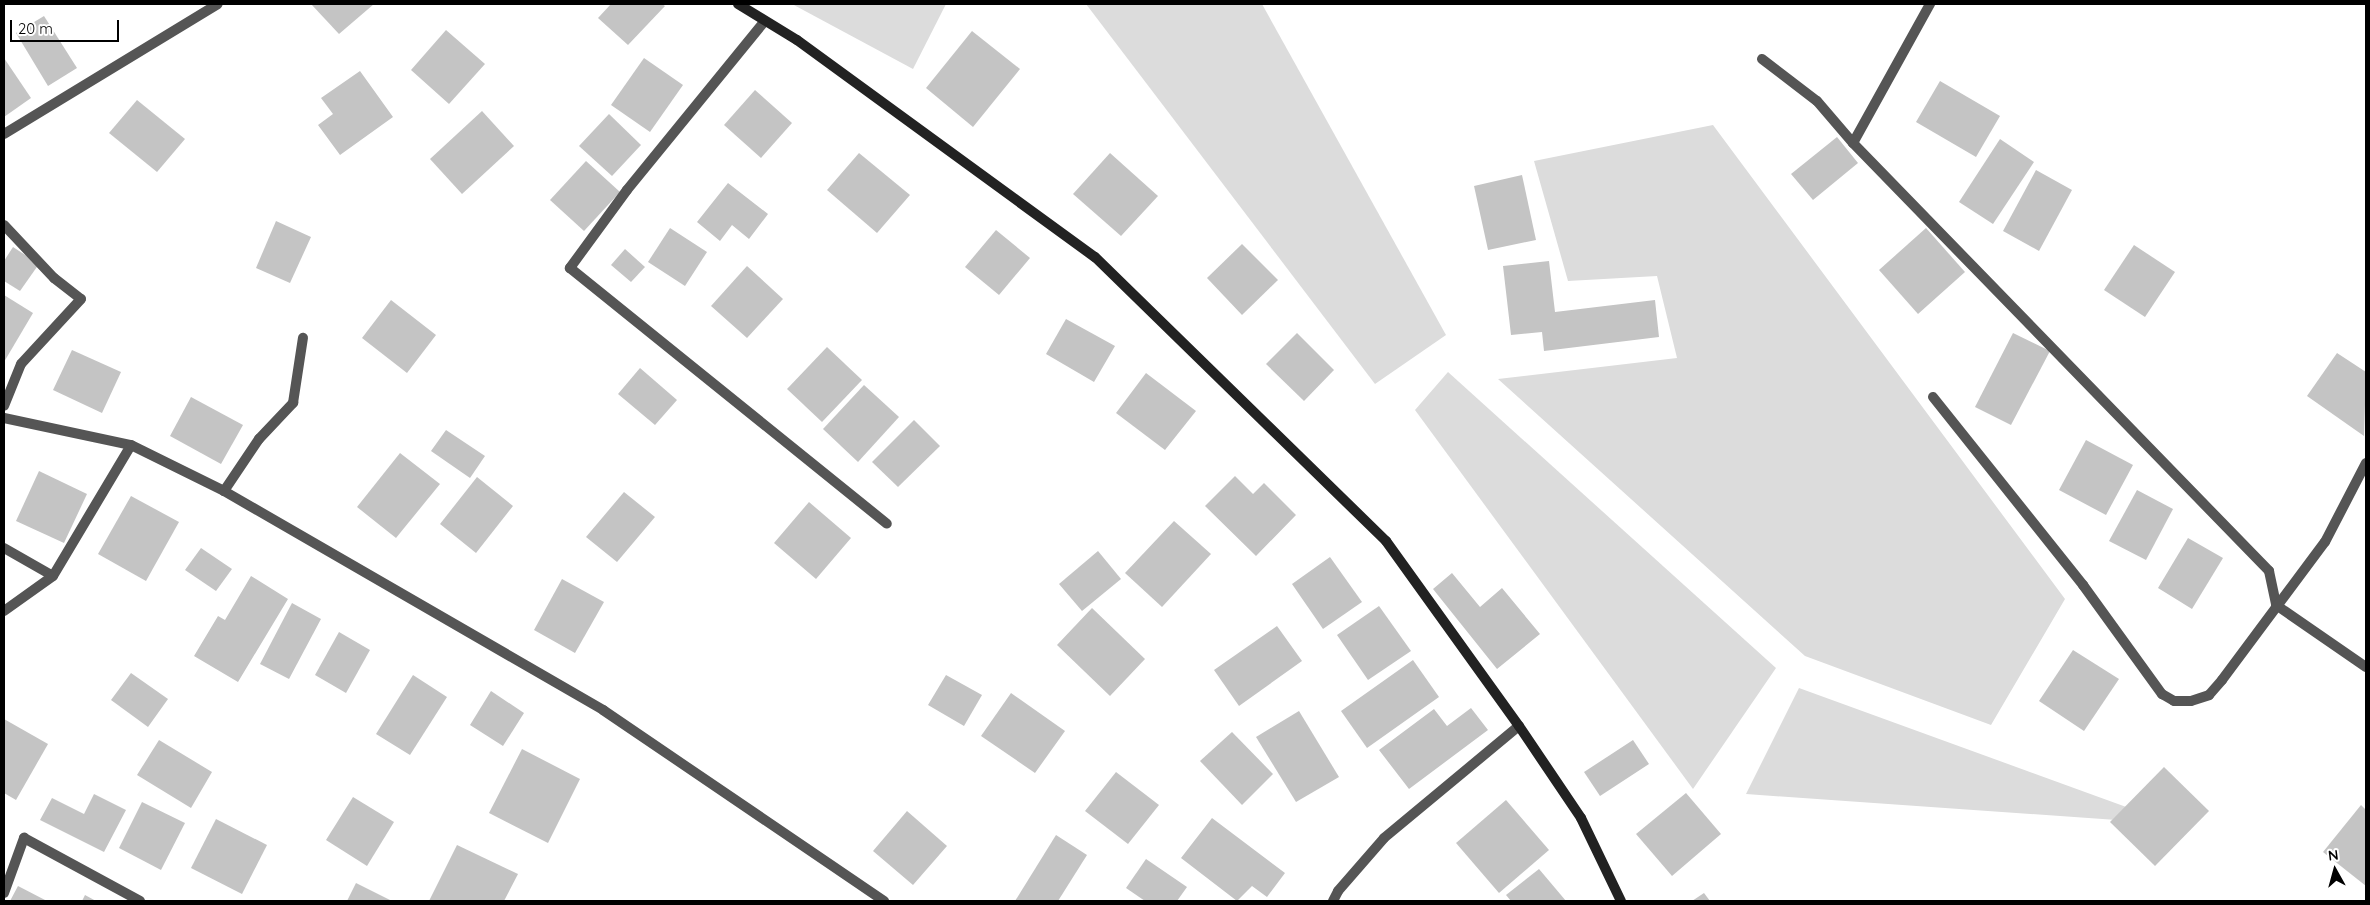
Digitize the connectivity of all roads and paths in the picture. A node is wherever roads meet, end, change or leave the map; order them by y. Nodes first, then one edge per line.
1 (218, 4) edge
2 (738, 4) edge
3 (1930, 4) edge
4 (764, 22) junction
5 (1762, 59) dead end
6 (4, 134) edge
7 (1853, 143) junction
8 (4, 225) edge
9 (302, 338) dead end
10 (1933, 397) dead end
11 (4, 406) edge
12 (4, 418) edge
13 (130, 445) junction
14 (2366, 464) edge
15 (224, 491) junction
16 (887, 524) dead end
17 (4, 548) edge
18 (53, 576) junction
19 (2276, 605) junction
20 (4, 611) edge
21 (2366, 667) edge
22 (1519, 726) junction
23 (4, 893) edge
24 (140, 901) edge
25 (884, 901) edge
26 (1333, 901) edge
27 (1621, 901) edge

1 - 6 street
2 - 4 street
3 - 7 street
4 - 16 street
4 - 22 street
5 - 7 street
7 - 19 street
8 - 11 street
9 - 15 street
10 - 19 street
12 - 13 street
13 - 15 street
13 - 18 street
14 - 19 street
15 - 25 street
17 - 18 street
18 - 20 street
19 - 21 street
22 - 26 street
22 - 27 street
23 - 24 street

